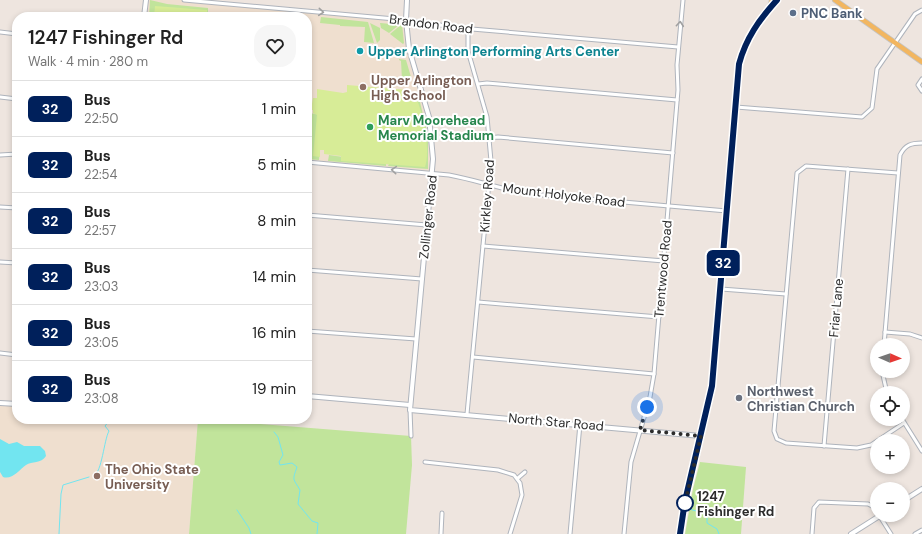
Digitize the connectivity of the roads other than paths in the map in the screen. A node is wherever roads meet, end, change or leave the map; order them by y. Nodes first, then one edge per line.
1 (146, 0) edge
2 (184, 0) edge
3 (408, 0) edge
4 (683, 0) edge
5 (772, 0) edge
6 (777, 0) edge
7 (835, 0) edge
8 (770, 7) junction
9 (922, 10) edge
10 (145, 12) edge
11 (406, 20) junction
12 (468, 28) junction
13 (0, 32) edge
14 (12, 33) edge
15 (894, 42) junction
16 (678, 47) junction
17 (922, 62) edge
18 (922, 79) edge
19 (478, 84) junction
20 (922, 91) edge
21 (0, 97) edge
22 (12, 98) edge
23 (677, 100) junction
24 (736, 107) junction
25 (489, 138) junction
26 (922, 143) edge
27 (673, 153) junction
28 (0, 154) edge
29 (12, 154) edge
30 (312, 162) edge
31 (848, 169) junction
32 (898, 173) junction
33 (432, 174) junction
34 (489, 185) junction
35 (668, 206) junction
36 (0, 207) edge
37 (12, 208) edge
38 (727, 211) junction
39 (312, 215) edge
40 (427, 225) junction
41 (483, 246) junction
42 (664, 261) junction
43 (0, 262) edge
44 (12, 263) edge
45 (312, 270) edge
46 (422, 279) junction
47 (721, 289) junction
48 (786, 294) junction
49 (478, 302) junction
50 (659, 317) junction
51 (312, 331) edge
52 (885, 332) junction
53 (885, 338) edge
54 (922, 338) edge
55 (416, 339) junction
56 (0, 353) edge
57 (12, 354) edge
58 (472, 358) junction
59 (654, 374) junction
60 (312, 397) edge
61 (0, 403) edge
62 (12, 404) edge
63 (410, 407) junction
64 (467, 414) junction
65 (580, 424) junction
66 (899, 426) edge
67 (906, 426) edge
68 (640, 430) junction
69 (411, 436) dead end
70 (701, 436) junction
71 (824, 446) junction
72 (922, 451) edge
73 (425, 462) dead end
74 (525, 472) dead end
75 (518, 478) junction
76 (922, 489) edge
77 (910, 497) edge
78 (870, 505) edge
79 (442, 513) dead end
80 (870, 522) edge
81 (884, 522) edge
82 (922, 530) edge
83 (441, 534) edge
84 (510, 534) edge
85 (570, 534) edge
86 (624, 534) edge
87 (680, 534) edge
88 (812, 534) edge
89 (851, 534) edge
90 (891, 534) edge
91 (915, 534) edge

1 - 10 street
2 -> 11 street, Brandon Road
3 - 11 street, Zollinger Road
16 -> 4 street, Trentwood Road
5 - 8 main road
6 - 8 street
7 - 15 main road
8 - 24 street
9 - 15 street
11 - 12 street, Brandon Road
11 - 33 street, Zollinger Road
12 - 16 street, Brandon Road
12 - 19 street, Kirkley Road
13 - 14 street
15 - 17 main road
15 - 24 street
16 - 23 street, Trentwood Road
18 - 20 street
19 - 23 street
19 - 25 street, Kirkley Road
21 - 22 street
23 - 27 street, Trentwood Road
24 - 38 street
25 - 27 street
25 - 34 street, Kirkley Road
26 - 32 street
27 - 35 street, Trentwood Road
28 - 29 street
33 -> 30 street, Mount Holyoke Road
31 - 32 street
31 - 48 street
31 - 71 street, Friar Lane
32 - 52 street
33 - 34 street, Mount Holyoke Road
33 - 40 street, Zollinger Road
34 - 35 street, Mount Holyoke Road
34 - 41 street, Kirkley Road
35 - 38 street, Mount Holyoke Road
35 - 42 street, Trentwood Road
36 - 37 street
38 - 47 street
39 - 40 street
40 - 46 street, Zollinger Road
41 - 42 street
41 - 49 street, Kirkley Road
42 - 50 street, Trentwood Road
43 - 44 street
45 - 46 street
46 - 55 street, Zollinger Road
47 - 48 street
47 - 70 street
48 - 71 street
49 - 50 street
49 - 58 street, Kirkley Road
50 - 59 street, Trentwood Road
51 - 55 street
52 - 53 street
52 - 54 street
55 - 63 street, Zollinger Road
56 - 57 street
58 - 59 street
58 - 64 street, Kirkley Road
59 - 68 street, Trentwood Road
60 - 63 street, North Star Road
61 - 62 street
63 - 64 street, North Star Road
63 - 69 street, Zollinger Road
64 - 65 street, North Star Road
65 - 68 street, North Star Road
65 - 85 street
66 - 71 street
67 - 72 street
68 - 70 street, North Star Road
68 - 86 street, Trentwood Road
70 - 87 street
73 - 75 street
74 - 75 street
75 - 84 street
76 - 77 street
78 - 88 street
79 - 83 street
80 - 89 street
81 - 90 street
82 - 91 street

